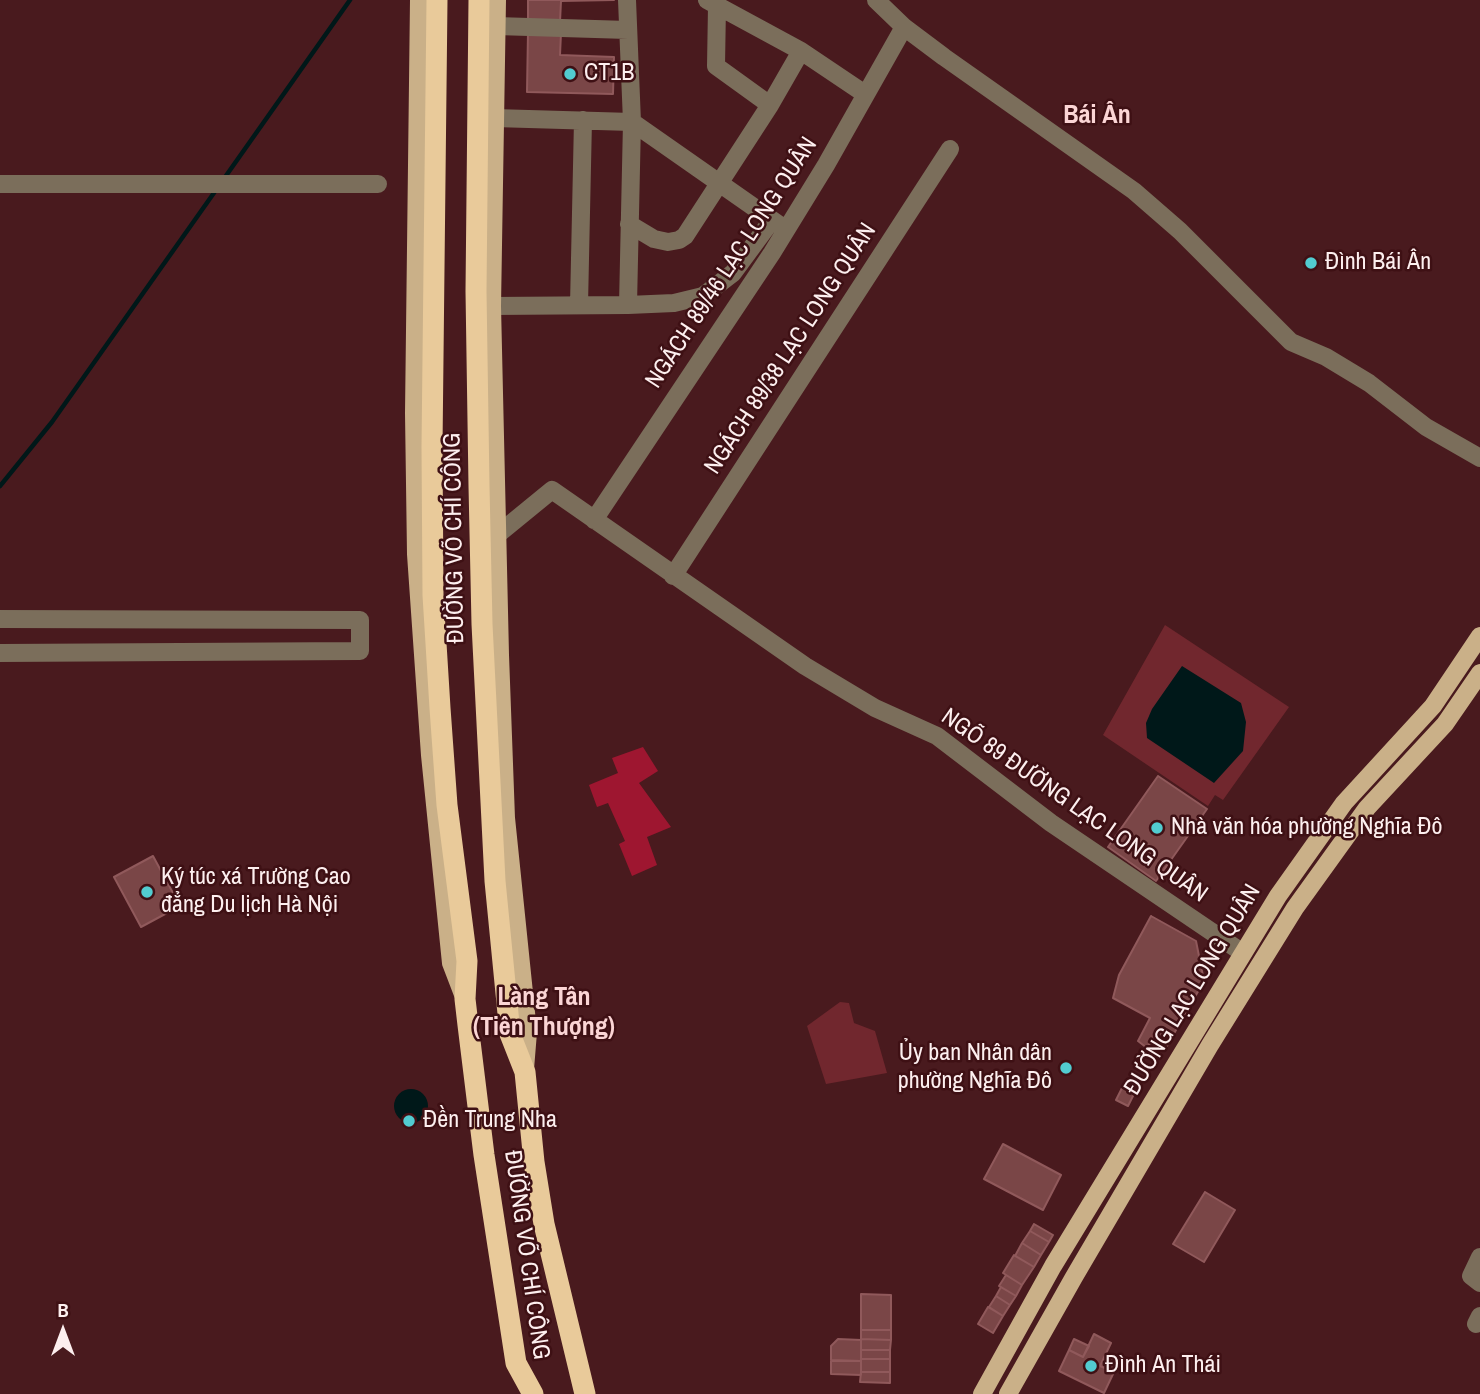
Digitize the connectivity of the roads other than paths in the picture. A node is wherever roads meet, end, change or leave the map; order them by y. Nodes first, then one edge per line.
1 (419, 0) edge
2 (437, 0) edge
3 (479, 0) edge
4 (497, 0) edge
5 (629, 0) edge
6 (876, 0) edge
7 (712, 3) edge
8 (496, 26) junction
9 (904, 27) junction
10 (628, 30) junction
11 (801, 51) junction
12 (865, 94) junction
13 (770, 105) junction
14 (494, 118) junction
15 (583, 120) junction
16 (632, 122) junction
17 (950, 149) dead end
18 (721, 183) junction
19 (0, 184) edge
20 (378, 184) dead end
21 (629, 224) junction
22 (778, 225) junction
23 (579, 305) junction
24 (628, 305) junction
25 (492, 306) junction
26 (1480, 458) edge
27 (594, 520) junction
28 (497, 535) junction
29 (673, 576) junction
30 (0, 619) edge
31 (1480, 636) edge
32 (0, 653) edge
33 (1480, 673) edge
34 (1411, 731) junction
35 (1426, 745) junction
36 (1278, 896) junction
37 (1295, 908) junction
38 (1243, 953) junction
39 (465, 999) junction
40 (1194, 1035) junction
41 (1210, 1045) junction
42 (525, 1072) junction
43 (1480, 1257) edge
44 (1480, 1283) edge
45 (516, 1363) junction
46 (586, 1392) edge
47 (518, 1394) edge
48 (533, 1394) edge
49 (982, 1394) edge
50 (1008, 1394) edge

1 - 39 main road, ĐƯỜNG VÕ CHÍ CÔNG
2 - 39 highway, ĐƯỜNG VÕ CHÍ CÔNG
3 - 42 highway, ĐƯỜNG VÕ CHÍ CÔNG
4 - 8 main road, ĐƯỜNG VÕ CHÍ CÔNG
5 - 10 street
6 - 9 street
7 - 11 street
7 - 13 street
8 - 10 street
8 - 14 main road, ĐƯỜNG VÕ CHÍ CÔNG
9 - 12 street, NGÁCH 89/46 LẠC LONG QUÂN
9 - 26 street
10 - 16 street
11 - 12 street
11 - 13 street
12 - 22 street, NGÁCH 89/46 LẠC LONG QUÂN
13 - 18 street
14 - 15 street
14 - 25 main road, ĐƯỜNG VÕ CHÍ CÔNG
15 - 16 street
15 - 23 street
16 - 18 street
16 - 21 street
17 - 29 street, NGÁCH 89/38 LẠC LONG QUÂN
18 - 21 street
18 - 22 street
19 - 20 street
21 - 24 street
22 - 24 street
22 - 27 street, NGÁCH 89/46 LẠC LONG QUÂN
23 - 24 street
23 - 25 street
25 - 28 main road, ĐƯỜNG VÕ CHÍ CÔNG
27 - 28 street, NGÕ 89 ĐƯỜNG LẠC LONG QUÂN
27 - 29 street, NGÕ 89 ĐƯỜNG LẠC LONG QUÂN
28 - 42 main road, ĐƯỜNG VÕ CHÍ CÔNG
29 - 38 street, NGÕ 89 ĐƯỜNG LẠC LONG QUÂN
30 - 32 street
31 - 34 main road, ĐƯỜNG LẠC LONG QUÂN
33 - 35 main road, ĐƯỜNG LẠC LONG QUÂN
34 - 35 main road
34 - 36 main road, ĐƯỜNG LẠC LONG QUÂN
35 - 37 main road, ĐƯỜNG LẠC LONG QUÂN
36 - 37 main road
36 - 38 main road, ĐƯỜNG LẠC LONG QUÂN
37 - 41 main road, ĐƯỜNG LẠC LONG QUÂN
38 - 40 main road, ĐƯỜNG LẠC LONG QUÂN
39 - 45 highway, ĐƯỜNG VÕ CHÍ CÔNG
40 - 41 main road
40 - 49 main road, ĐƯỜNG LẠC LONG QUÂN
41 - 50 main road, ĐƯỜNG LẠC LONG QUÂN
42 - 46 highway, ĐƯỜNG VÕ CHÍ CÔNG
43 - 44 street
45 - 47 main road, ĐƯỜNG VÕ CHÍ CÔNG
45 - 48 highway

